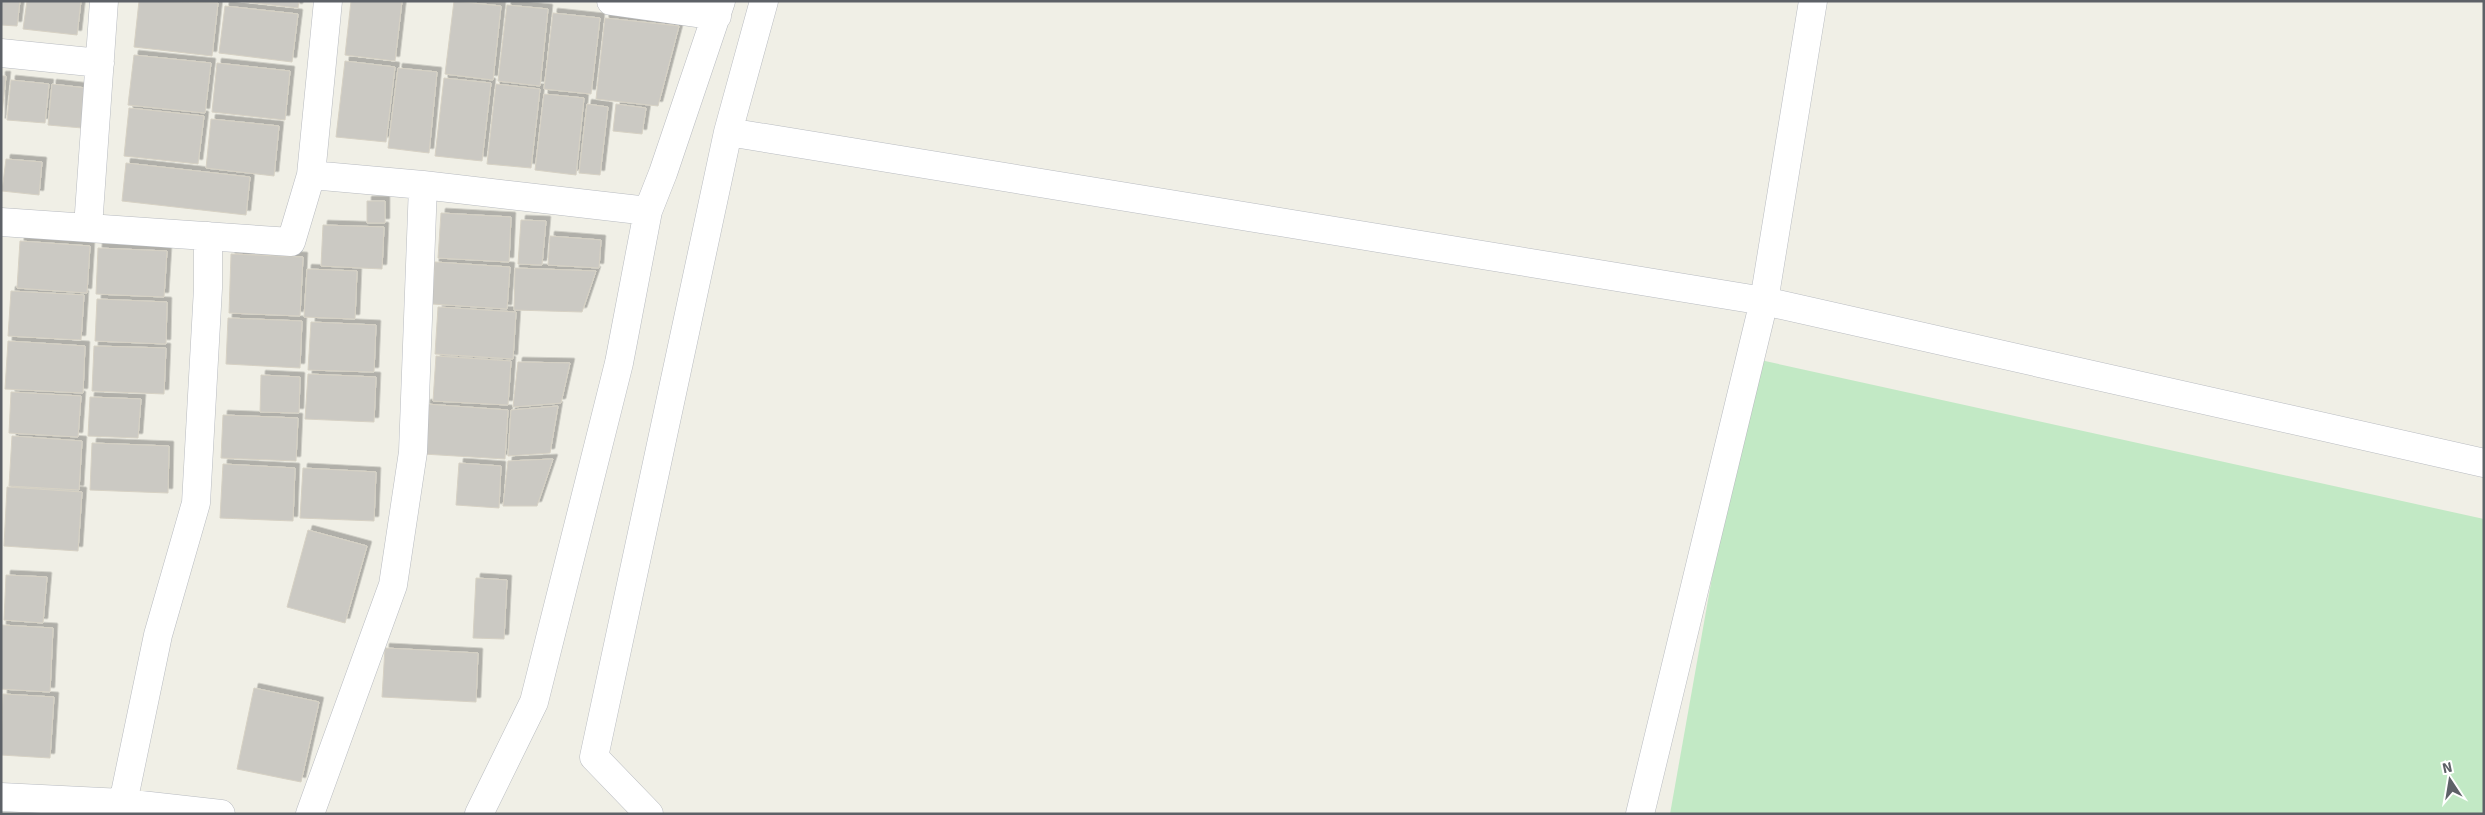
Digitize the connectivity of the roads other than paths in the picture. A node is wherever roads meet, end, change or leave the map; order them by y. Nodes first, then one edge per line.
1 (104, 1) edge
2 (328, 1) edge
3 (612, 1) edge
4 (764, 1) edge
5 (1813, 1) edge
6 (719, 9) edge
7 (1, 53) edge
8 (100, 62) junction
9 (728, 132) junction
10 (311, 174) junction
11 (423, 185) junction
12 (648, 211) junction
13 (1, 222) edge
14 (88, 227) junction
15 (208, 236) junction
16 (1764, 301) junction
17 (2484, 463) edge
18 (1, 797) edge
19 (123, 803) junction
20 (220, 814) edge
21 (310, 814) edge
22 (479, 814) edge
23 (650, 814) edge
24 (1640, 814) edge

1 - 8 street
2 - 10 street
3 - 6 street
4 - 9 street
5 - 16 street
6 - 12 street
7 - 8 street
8 - 14 street
9 - 16 street
9 - 23 street
10 - 11 street
10 - 15 street
11 - 12 street
11 - 21 street
12 - 22 street
13 - 14 street
14 - 15 street
15 - 19 street
16 - 17 street
16 - 24 street
18 - 19 street
19 - 20 street

